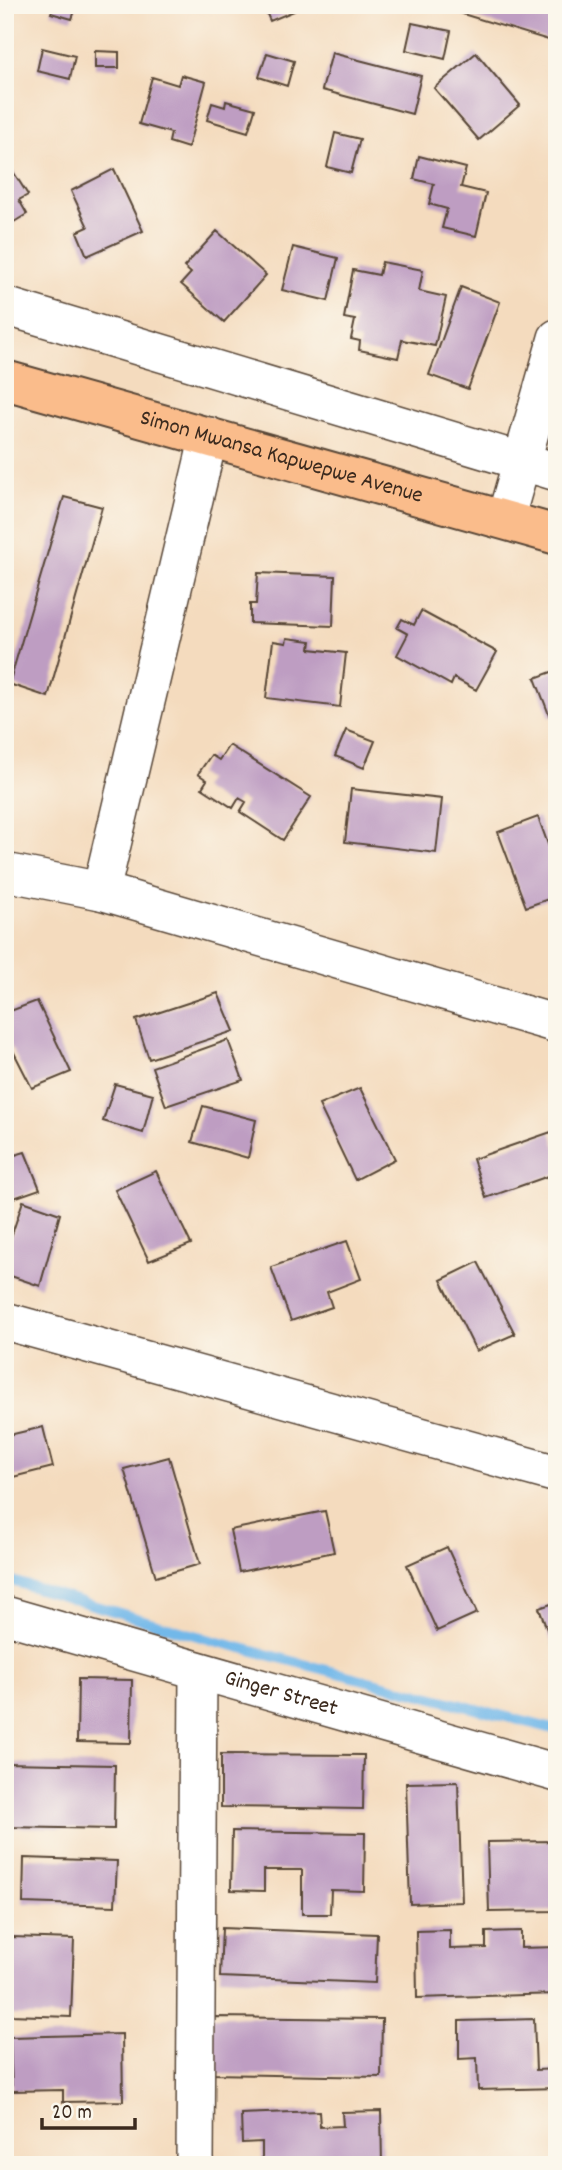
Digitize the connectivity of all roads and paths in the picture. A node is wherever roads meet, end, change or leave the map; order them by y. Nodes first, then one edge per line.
1 (5, 306) edge
2 (557, 338) edge
3 (5, 380) edge
4 (209, 436) junction
5 (521, 461) junction
6 (557, 472) edge
7 (505, 520) junction
8 (557, 535) edge
9 (5, 872) edge
10 (101, 891) junction
11 (557, 1024) edge
12 (5, 1321) edge
13 (557, 1474) edge
14 (5, 1615) edge
15 (198, 1671) junction
16 (557, 1773) edge
17 (195, 2165) edge

1 - 5 street
2 - 5 street
3 - 4 main road, Simon Mwansa Kapwepwe Avenue
4 - 7 main road, Simon Mwansa Kapwepwe Avenue
4 - 10 street
5 - 6 street
5 - 7 street
7 - 8 main road, Simon Mwansa Kapwepwe Avenue
9 - 10 street
10 - 11 street
12 - 13 street
14 - 15 street, Ginger Street
15 - 16 street, Ginger Street
15 - 17 street

